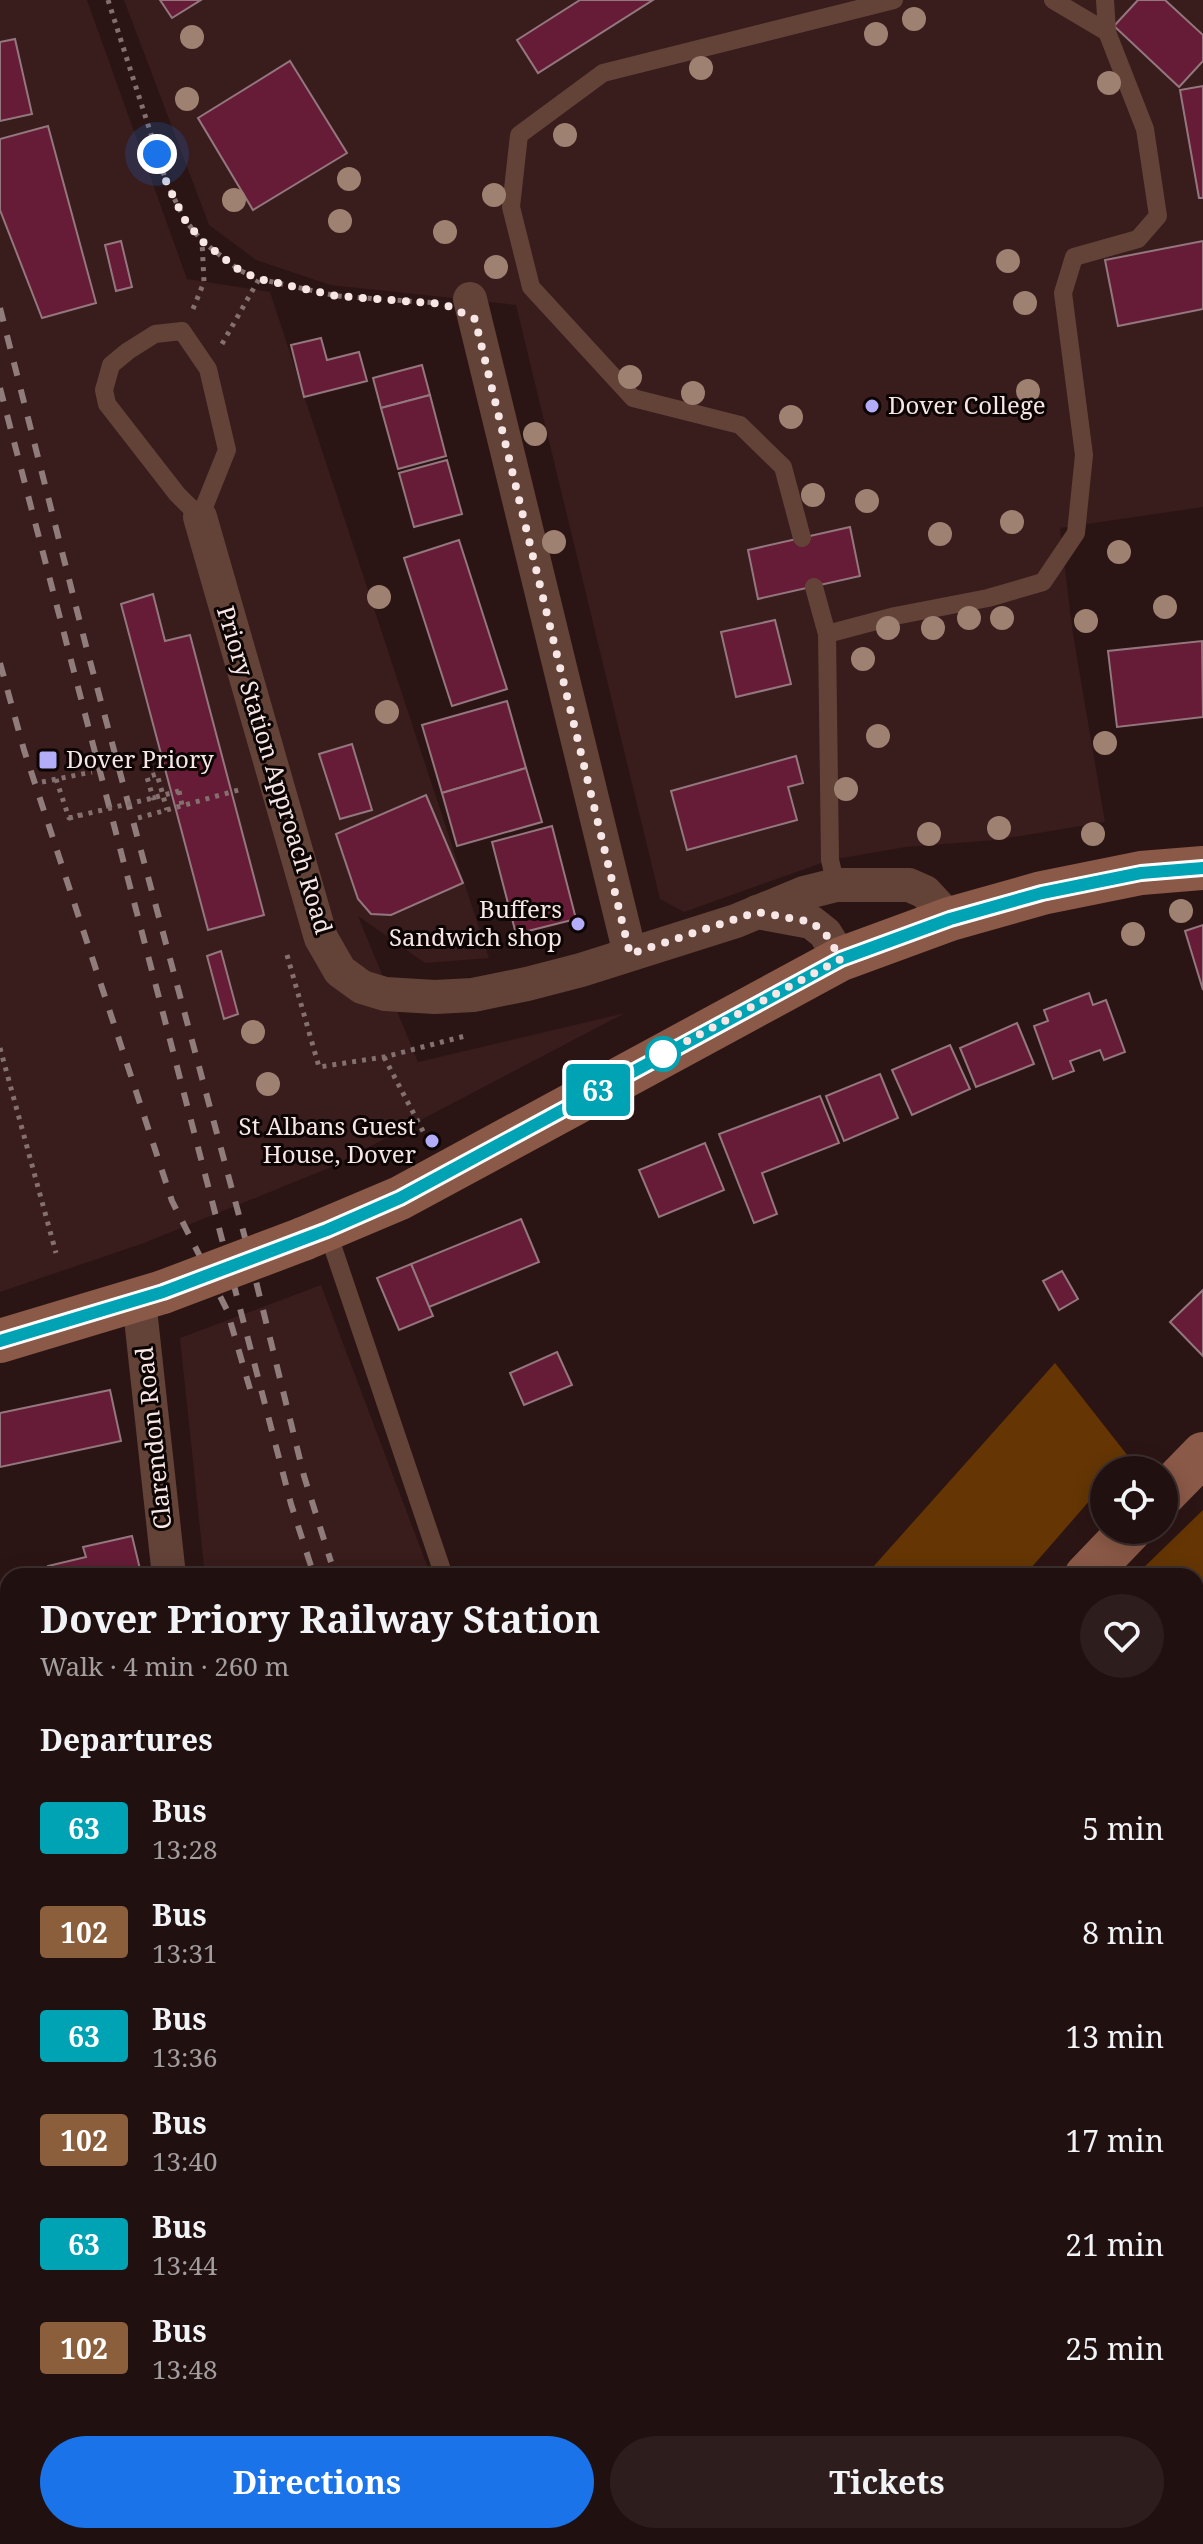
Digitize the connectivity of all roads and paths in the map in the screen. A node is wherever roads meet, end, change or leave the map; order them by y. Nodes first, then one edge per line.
1 (108, 0) edge
2 (894, 0) edge
3 (1053, 0) edge
4 (1105, 0) edge
5 (1107, 32) junction
6 (202, 241) junction
7 (259, 279) junction
8 (204, 282) dead end
9 (473, 309) joint
10 (208, 369) junction
11 (200, 517) junction
12 (802, 538) dead end
13 (814, 587) dead end
14 (827, 634) junction
15 (92, 772) dead end
16 (56, 779) junction
17 (42, 782) dead end
18 (232, 791) dead end
19 (154, 798) junction
20 (182, 805) junction
21 (167, 810) junction
22 (80, 815) dead end
23 (69, 818) junction
24 (138, 818) dead end
25 (1203, 868) edge
26 (836, 885) junction
27 (757, 912) junction
28 (950, 919) junction
29 (630, 954) junction
30 (841, 959) junction
31 (0, 1048) edge
32 (384, 1057) dead end
33 (426, 1138) dead end
34 (315, 1235) junction
35 (56, 1253) dead end
36 (151, 1296) junction
37 (0, 1341) edge
38 (1203, 1454) edge
39 (1178, 1480) edge
40 (1117, 1544) edge
41 (168, 1568) edge
42 (441, 1568) edge
43 (1094, 1568) edge

1 - 6 path
2 - 12 lane
3 - 5 lane
4 - 5 lane
5 - 14 lane
6 - 7 path
6 - 8 path
7 - 9 path
7 - 10 path
9 - 29 street
10 - 11 lane
10 - 11 lane
11 - 29 street, Priory Station Approach Road
13 - 14 lane
14 - 26 lane
15 - 16 path
16 - 17 path
16 - 23 path
18 - 20 path
19 - 20 path, bridge
19 - 21 path
19 - 23 path, bridge
20 - 21 path
21 - 24 path
22 - 23 path
25 - 28 main road
26 - 27 street, Priory Station Approach Road
26 - 28 street, Priory Station Approach Road
27 - 29 street, Priory Station Approach Road
27 - 30 street, Priory Station Approach Road
28 - 30 main road
30 - 34 main road
31 - 35 path
32 - 33 path
34 - 36 main road, bridge
34 - 42 lane
36 - 37 main road
36 - 41 street, Clarendon Road
38 - 39 main road
40 - 43 main road

